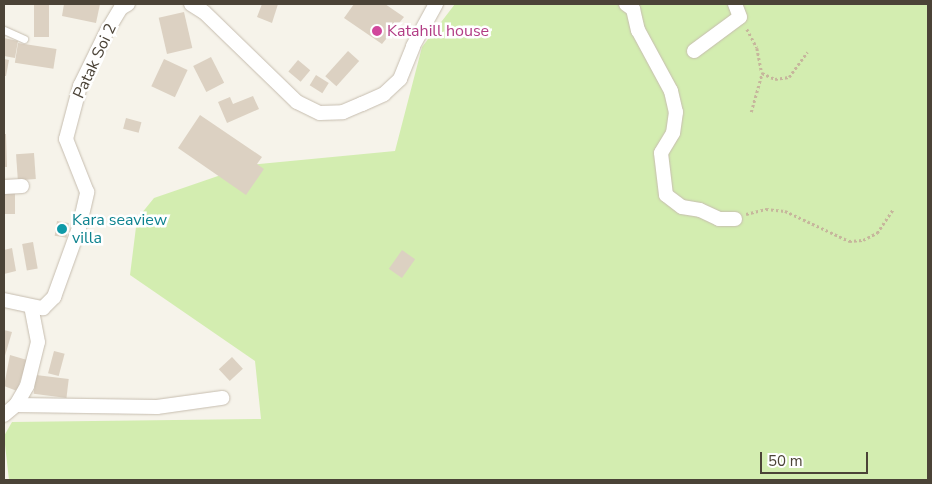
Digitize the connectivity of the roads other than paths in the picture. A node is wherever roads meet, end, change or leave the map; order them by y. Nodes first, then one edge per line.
1 (191, 4) edge
2 (436, 4) edge
3 (626, 4) edge
4 (123, 5) edge
5 (738, 10) edge
6 (4, 30) edge
7 (24, 39) dead end
8 (694, 51) dead end
9 (22, 186) dead end
10 (4, 187) edge
11 (735, 219) road end
12 (4, 300) edge
13 (31, 307) junction
14 (222, 398) dead end
15 (16, 405) junction
16 (4, 415) edge

1 - 2 street
3 - 11 street
4 - 13 street, Patak Soi 2
5 - 8 street
6 - 7 lane
9 - 10 street
12 - 13 street
13 - 15 street
14 - 15 street
15 - 16 street

